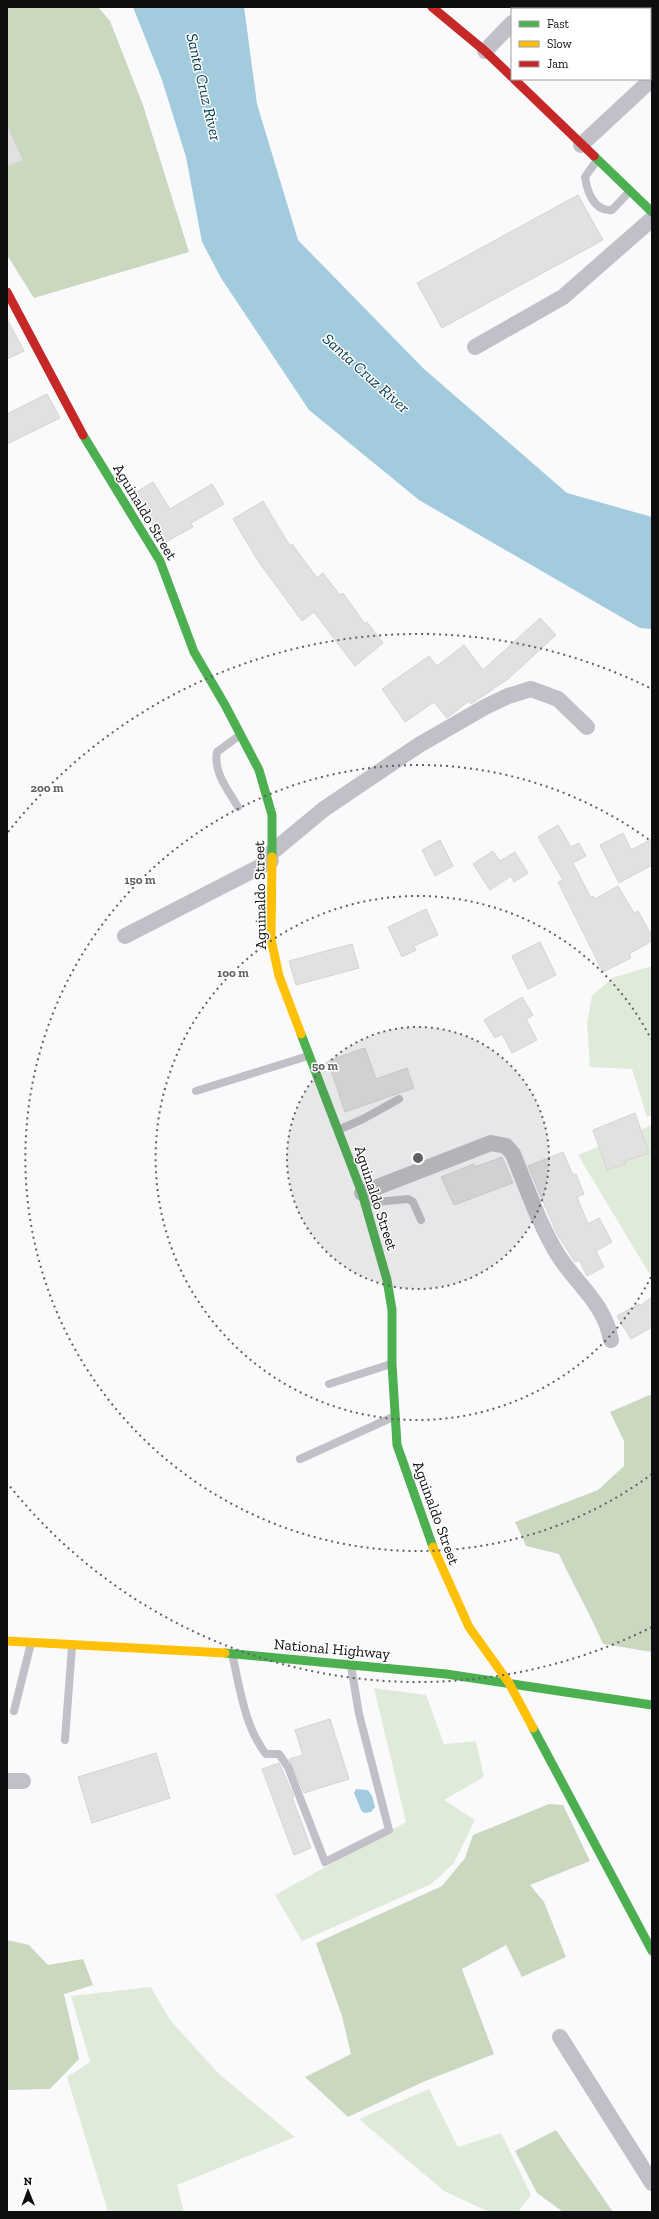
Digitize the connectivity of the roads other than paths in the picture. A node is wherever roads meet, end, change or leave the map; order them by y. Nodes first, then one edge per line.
1 (432, 7) edge
2 (511, 24) edge
3 (485, 51) junction
4 (511, 76) edge
5 (515, 80) edge
6 (651, 80) edge
7 (581, 145) junction
8 (598, 159) junction
9 (630, 190) junction
10 (652, 212) edge
11 (652, 219) edge
12 (7, 292) edge
13 (475, 347) dead end
14 (587, 727) dead end
15 (240, 734) junction
16 (238, 807) dead end
17 (271, 857) junction
18 (125, 936) dead end
19 (308, 1056) junction
20 (196, 1091) dead end
21 (399, 1099) dead end
22 (338, 1130) junction
23 (363, 1198) junction
24 (421, 1220) dead end
25 (611, 1340) dead end
26 (392, 1364) junction
27 (329, 1384) dead end
28 (396, 1416) junction
29 (300, 1459) dead end
30 (7, 1641) edge
31 (31, 1642) junction
32 (72, 1643) junction
33 (232, 1653) junction
34 (351, 1665) junction
35 (509, 1683) junction
36 (652, 1705) edge
37 (14, 1711) dead end
38 (65, 1740) dead end
39 (652, 1951) edge
40 (560, 2037) dead end
41 (652, 2183) edge

1 - 3 street
2 - 3 street
3 - 4 street
5 - 7 street
6 - 7 street
7 - 8 street
8 - 9 street
8 - 9 lane
9 - 10 street
11 - 13 street
12 - 15 street, Aguinaldo Street
14 - 17 street
15 - 16 lane
15 - 17 street, Aguinaldo Street
17 - 18 street
17 - 19 street, Aguinaldo Street
19 - 20 lane
19 - 22 street, Aguinaldo Street
21 - 22 lane
22 - 23 street, Aguinaldo Street
23 - 24 lane
23 - 25 street
23 - 26 street, Aguinaldo Street
26 - 27 lane
26 - 28 street, Aguinaldo Street
28 - 29 lane
28 - 35 street, Aguinaldo Street
30 - 31 street, National Highway
31 - 32 street, National Highway
31 - 37 lane
32 - 33 street, National Highway
32 - 38 lane
33 - 34 street, National Highway
33 - 34 lane
34 - 35 street, National Highway
35 - 36 street, National Highway
35 - 39 street, Aguinaldo Street
40 - 41 street

